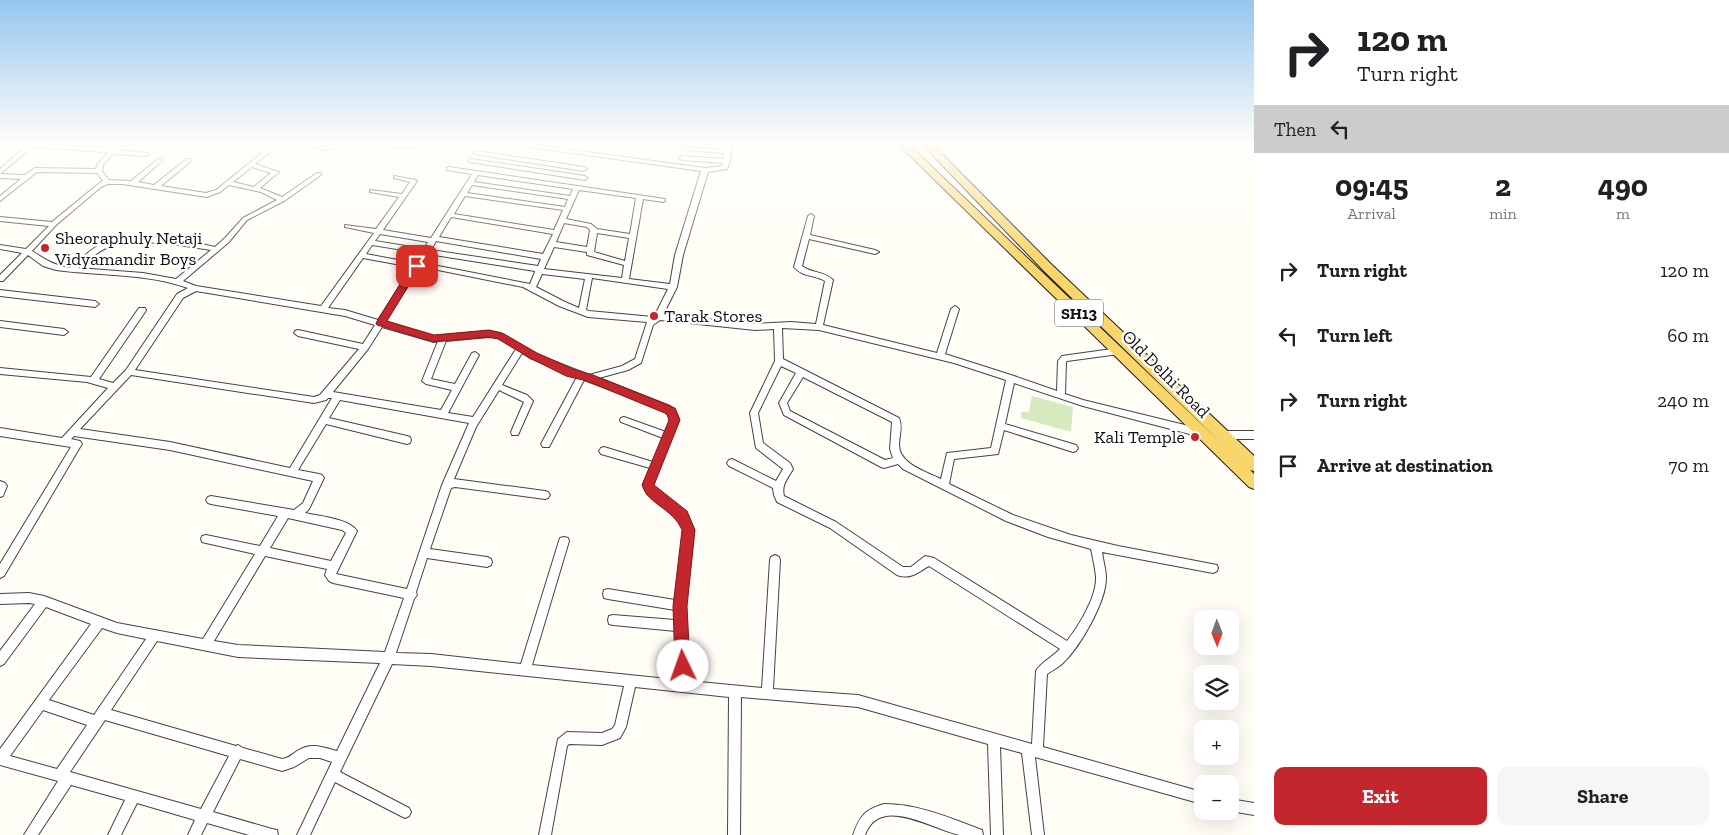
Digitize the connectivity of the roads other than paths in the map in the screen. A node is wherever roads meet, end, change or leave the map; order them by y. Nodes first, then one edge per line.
1 (18, 183) edge
2 (106, 183) edge
3 (133, 183) edge
4 (161, 183) edge
5 (227, 183) joint
6 (264, 183) edge
7 (306, 183) edge
8 (413, 183) edge
9 (470, 183) joint
10 (545, 183) edge
11 (582, 183) edge
12 (701, 183) edge
13 (943, 183) edge
14 (964, 183) edge
15 (157, 186) junction
16 (579, 188) junction
17 (256, 190) junction
18 (372, 191) dead end
19 (463, 194) junction
20 (403, 196) junction
21 (640, 196) junction
22 (572, 198) junction
23 (0, 199) edge
24 (282, 200) junction
25 (663, 200) dead end
26 (567, 209) junction
27 (450, 215) junction
28 (811, 216) dead end
29 (0, 219) edge
30 (562, 221) junction
31 (54, 224) junction
32 (347, 226) dead end
33 (594, 229) junction
34 (377, 232) junction
35 (556, 232) junction
36 (631, 236) junction
37 (806, 236) junction
38 (434, 240) junction
39 (370, 243) junction
40 (551, 244) junction
41 (0, 247) edge
42 (216, 249) junction
43 (589, 250) junction
44 (27, 251) junction
45 (426, 252) junction
46 (875, 252) dead end
47 (361, 255) junction
48 (545, 258) junction
49 (628, 264) junction
50 (418, 266) junction
51 (72, 270) junction
52 (539, 270) junction
53 (589, 277) junction
54 (0, 279) edge
55 (625, 280) junction
56 (179, 281) junction
57 (673, 287) junction
58 (195, 288) junction
59 (532, 288) junction
60 (0, 293) edge
61 (96, 304) dead end
62 (323, 309) junction
63 (954, 309) dead end
64 (142, 310) dead end
65 (582, 312) junction
66 (655, 319) junction
67 (381, 323) junction
68 (0, 324) edge
69 (778, 327) junction
70 (820, 327) junction
71 (64, 332) dead end
72 (298, 333) dead end
73 (443, 339) junction
74 (365, 347) junction
75 (520, 349) junction
76 (1120, 351) junction
77 (475, 355) dead end
78 (940, 356) junction
79 (778, 361) junction
80 (0, 371) edge
81 (129, 372) junction
82 (801, 373) junction
83 (586, 377) junction
84 (1011, 378) junction
85 (94, 380) junction
86 (496, 386) junction
87 (115, 387) junction
88 (457, 388) junction
89 (328, 394) junction
90 (338, 396) junction
91 (1061, 396) junction
92 (436, 415) junction
93 (324, 420) junction
94 (624, 420) dead end
95 (475, 421) junction
96 (1001, 426) junction
97 (0, 432) edge
98 (73, 432) junction
99 (515, 432) dead end
100 (1201, 433) junction
101 (1222, 434) junction
102 (1254, 435) edge
103 (668, 436) junction
104 (65, 440) junction
105 (407, 440) dead end
106 (546, 444) dead end
107 (1073, 448) dead end
108 (604, 451) dead end
109 (899, 460) junction
110 (732, 463) dead end
111 (1254, 465) edge
112 (655, 466) junction
113 (292, 472) junction
114 (1254, 483) edge
115 (0, 485) edge
116 (447, 485) junction
117 (944, 485) junction
118 (778, 486) junction
119 (0, 493) edge
120 (545, 495) dead end
121 (211, 500) dead end
122 (285, 514) junction
123 (296, 515) junction
124 (206, 539) dead end
125 (564, 541) dead end
126 (1096, 547) junction
127 (261, 551) junction
128 (425, 554) junction
129 (775, 560) dead end
130 (487, 562) dead end
131 (334, 566) junction
132 (1213, 568) dead end
133 (0, 572) edge
134 (608, 594) dead end
135 (412, 595) junction
136 (0, 599) edge
137 (44, 601) junction
138 (680, 606) junction
139 (613, 620) dead end
140 (99, 622) junction
141 (681, 626) junction
142 (154, 636) junction
143 (205, 645) junction
144 (1069, 648) junction
145 (389, 657) junction
146 (0, 660) edge
147 (525, 668) junction
148 (631, 680) junction
149 (684, 686) junction
150 (736, 691) junction
151 (768, 694) junction
152 (40, 704) junction
153 (99, 717) junction
154 (994, 738) junction
155 (1032, 750) junction
156 (238, 751) junction
157 (340, 758) junction
158 (0, 759) edge
159 (332, 774) junction
160 (64, 777) junction
161 (134, 796) junction
162 (1194, 796) edge
163 (1239, 807) edge
164 (1253, 811) edge
165 (405, 812) dead end
166 (204, 816) junction
167 (30, 835) edge
168 (114, 835) edge
169 (194, 835) edge
170 (272, 835) edge
171 (303, 835) edge
172 (545, 835) edge
173 (734, 835) edge
174 (859, 835) edge
175 (977, 835) edge
176 (997, 835) edge
177 (1038, 835) edge

1 - 23 street
2 - 31 street
3 - 15 street
4 - 15 street
5 - 15 street
5 - 17 street
6 - 17 street
7 - 24 street
8 - 20 street
9 - 19 street
9 - 22 street
10 - 16 street
11 - 16 street
12 - 57 street
13 - 76 main road, Old Delhi Road / SH13
14 - 101 main road, Old Delhi Road / SH13
16 - 21 street
16 - 22 street
17 - 24 street
18 - 20 street
19 - 26 street
19 - 27 street
20 - 34 street
21 - 25 street
21 - 36 street
22 - 26 street
24 - 42 street
26 - 30 street
27 - 35 street
27 - 38 street
28 - 37 street
29 - 31 street
30 - 33 street
30 - 35 street
31 - 44 street
32 - 34 street
33 - 36 street
33 - 43 street
34 - 38 street
34 - 39 street
35 - 40 street
36 - 49 street
37 - 46 street
37 - 70 street
38 - 45 street
38 - 48 street
39 - 45 street
39 - 47 street
40 - 43 street
40 - 48 street
41 - 44 street
42 - 51 street
42 - 56 street
43 - 49 street
44 - 51 street
44 - 54 street
45 - 50 street
45 - 52 street
47 - 50 street
47 - 62 street
48 - 52 street
49 - 55 street
50 - 59 street
50 - 67 street
51 - 56 street
52 - 53 street
52 - 59 street
53 - 55 street
53 - 65 street
55 - 57 street
56 - 58 street
57 - 66 street
58 - 62 street
58 - 81 street
59 - 65 street
60 - 61 street
62 - 67 street
63 - 78 street
64 - 85 street
65 - 66 street
66 - 69 street
66 - 83 street
67 - 73 street
67 - 74 street
68 - 71 street
69 - 70 street
69 - 79 street
70 - 78 street
72 - 74 street
73 - 75 street
73 - 88 street
74 - 89 street
75 - 83 street
75 - 86 street
76 - 91 street
76 - 100 main road, Old Delhi Road / SH13
77 - 88 street
78 - 84 street
79 - 82 street
79 - 118 street
80 - 85 street
81 - 87 street
81 - 89 street
82 - 109 street
82 - 109 street
83 - 103 street
83 - 106 street
84 - 91 street
84 - 96 street
85 - 87 street
86 - 95 street
86 - 99 street
87 - 98 street
88 - 92 street
89 - 90 street
90 - 92 street
90 - 93 street
91 - 100 street
92 - 95 street
93 - 105 street
93 - 113 street
94 - 103 street
95 - 116 street
96 - 107 street
96 - 117 street
97 - 104 street
98 - 104 street
98 - 113 street
100 - 114 main road, Old Delhi Road / SH13
101 - 102 street
101 - 111 main road, Old Delhi Road / SH13
103 - 112 street
104 - 133 street
108 - 112 street
109 - 117 street
110 - 118 street
112 - 138 street
113 - 123 street
115 - 119 street
116 - 120 street
116 - 128 street
117 - 126 street
118 - 144 street
121 - 122 street
122 - 123 street
122 - 127 street
123 - 131 street
124 - 127 street
125 - 147 street
126 - 132 street
126 - 144 street
127 - 131 street
127 - 143 street
128 - 130 street
128 - 135 street
129 - 151 street
131 - 135 street
134 - 138 street
135 - 145 street
136 - 137 street
137 - 140 street
137 - 146 street
138 - 141 street
139 - 141 street
140 - 142 street
140 - 152 street
141 - 149 street
142 - 143 street
142 - 153 street
143 - 145 street
144 - 155 street
145 - 147 street
145 - 157 street
147 - 148 street
148 - 149 street
148 - 172 street
149 - 150 street
150 - 151 street
150 - 173 street
151 - 154 street
152 - 153 street
152 - 158 street
153 - 156 street
153 - 160 street
154 - 155 street
154 - 176 street
155 - 162 street
155 - 177 street
156 - 157 street
156 - 166 street
157 - 159 street
158 - 160 street
159 - 165 street
159 - 171 street
160 - 161 street
160 - 167 street
161 - 166 street
161 - 168 street
163 - 164 street
166 - 169 street
166 - 170 street
174 - 175 street

